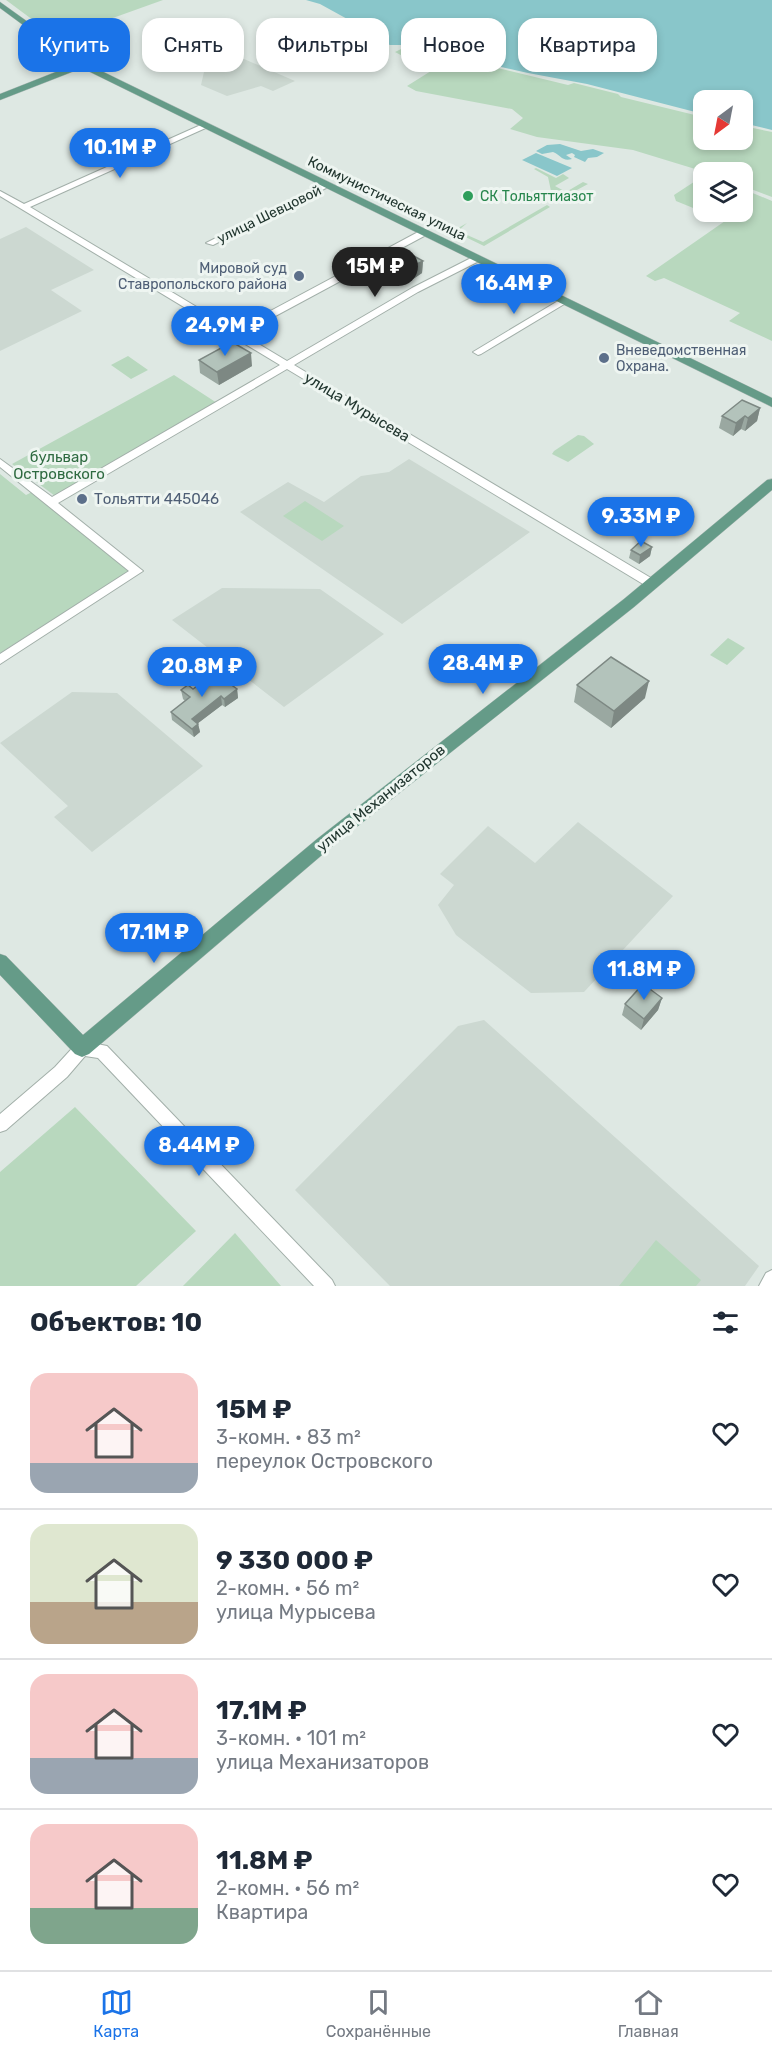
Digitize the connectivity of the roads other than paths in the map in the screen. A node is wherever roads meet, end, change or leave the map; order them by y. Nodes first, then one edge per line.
1 (0, 4) edge
2 (19, 18) edge
3 (51, 72) edge
4 (57, 72) edge
5 (96, 72) edge
6 (0, 89) edge
7 (0, 97) edge
8 (206, 126) junction
9 (328, 185) junction
10 (0, 193) edge
11 (24, 207) junction
12 (423, 232) junction
13 (210, 243) dead end
14 (476, 259) junction
15 (563, 301) junction
16 (235, 334) junction
17 (478, 352) dead end
18 (287, 365) junction
19 (772, 403) edge
20 (0, 462) edge
21 (772, 483) edge
22 (52, 502) junction
23 (652, 584) junction
24 (0, 660) edge
25 (0, 962) edge
26 (82, 1048) junction
27 (0, 1124) edge
28 (772, 1279) edge
29 (326, 1286) edge
30 (768, 1286) edge

1 - 2 main road, Коммунистическая улица
3 - 6 main road
4 - 7 main road
5 - 8 main road, Коммунистическая улица
8 - 9 main road, Коммунистическая улица
8 - 11 street
9 - 12 main road, Коммунистическая улица
9 - 13 street, улица Шевцовой
10 - 11 street, улица Мурысева
11 - 16 street, улица Мурысева
12 - 14 main road, Коммунистическая улица
12 - 16 street
14 - 15 main road, Коммунистическая улица
14 - 18 street
15 - 17 street
15 - 19 main road, Коммунистическая улица
16 - 18 street, улица Мурысева
18 - 22 street
18 - 23 street, улица Мурысева
20 - 22 street
21 - 23 main road, улица Механизаторов
22 - 24 street
23 - 26 main road, улица Механизаторов
25 - 26 main road
26 - 27 street, улица Механизаторов
26 - 29 street
28 - 30 street

